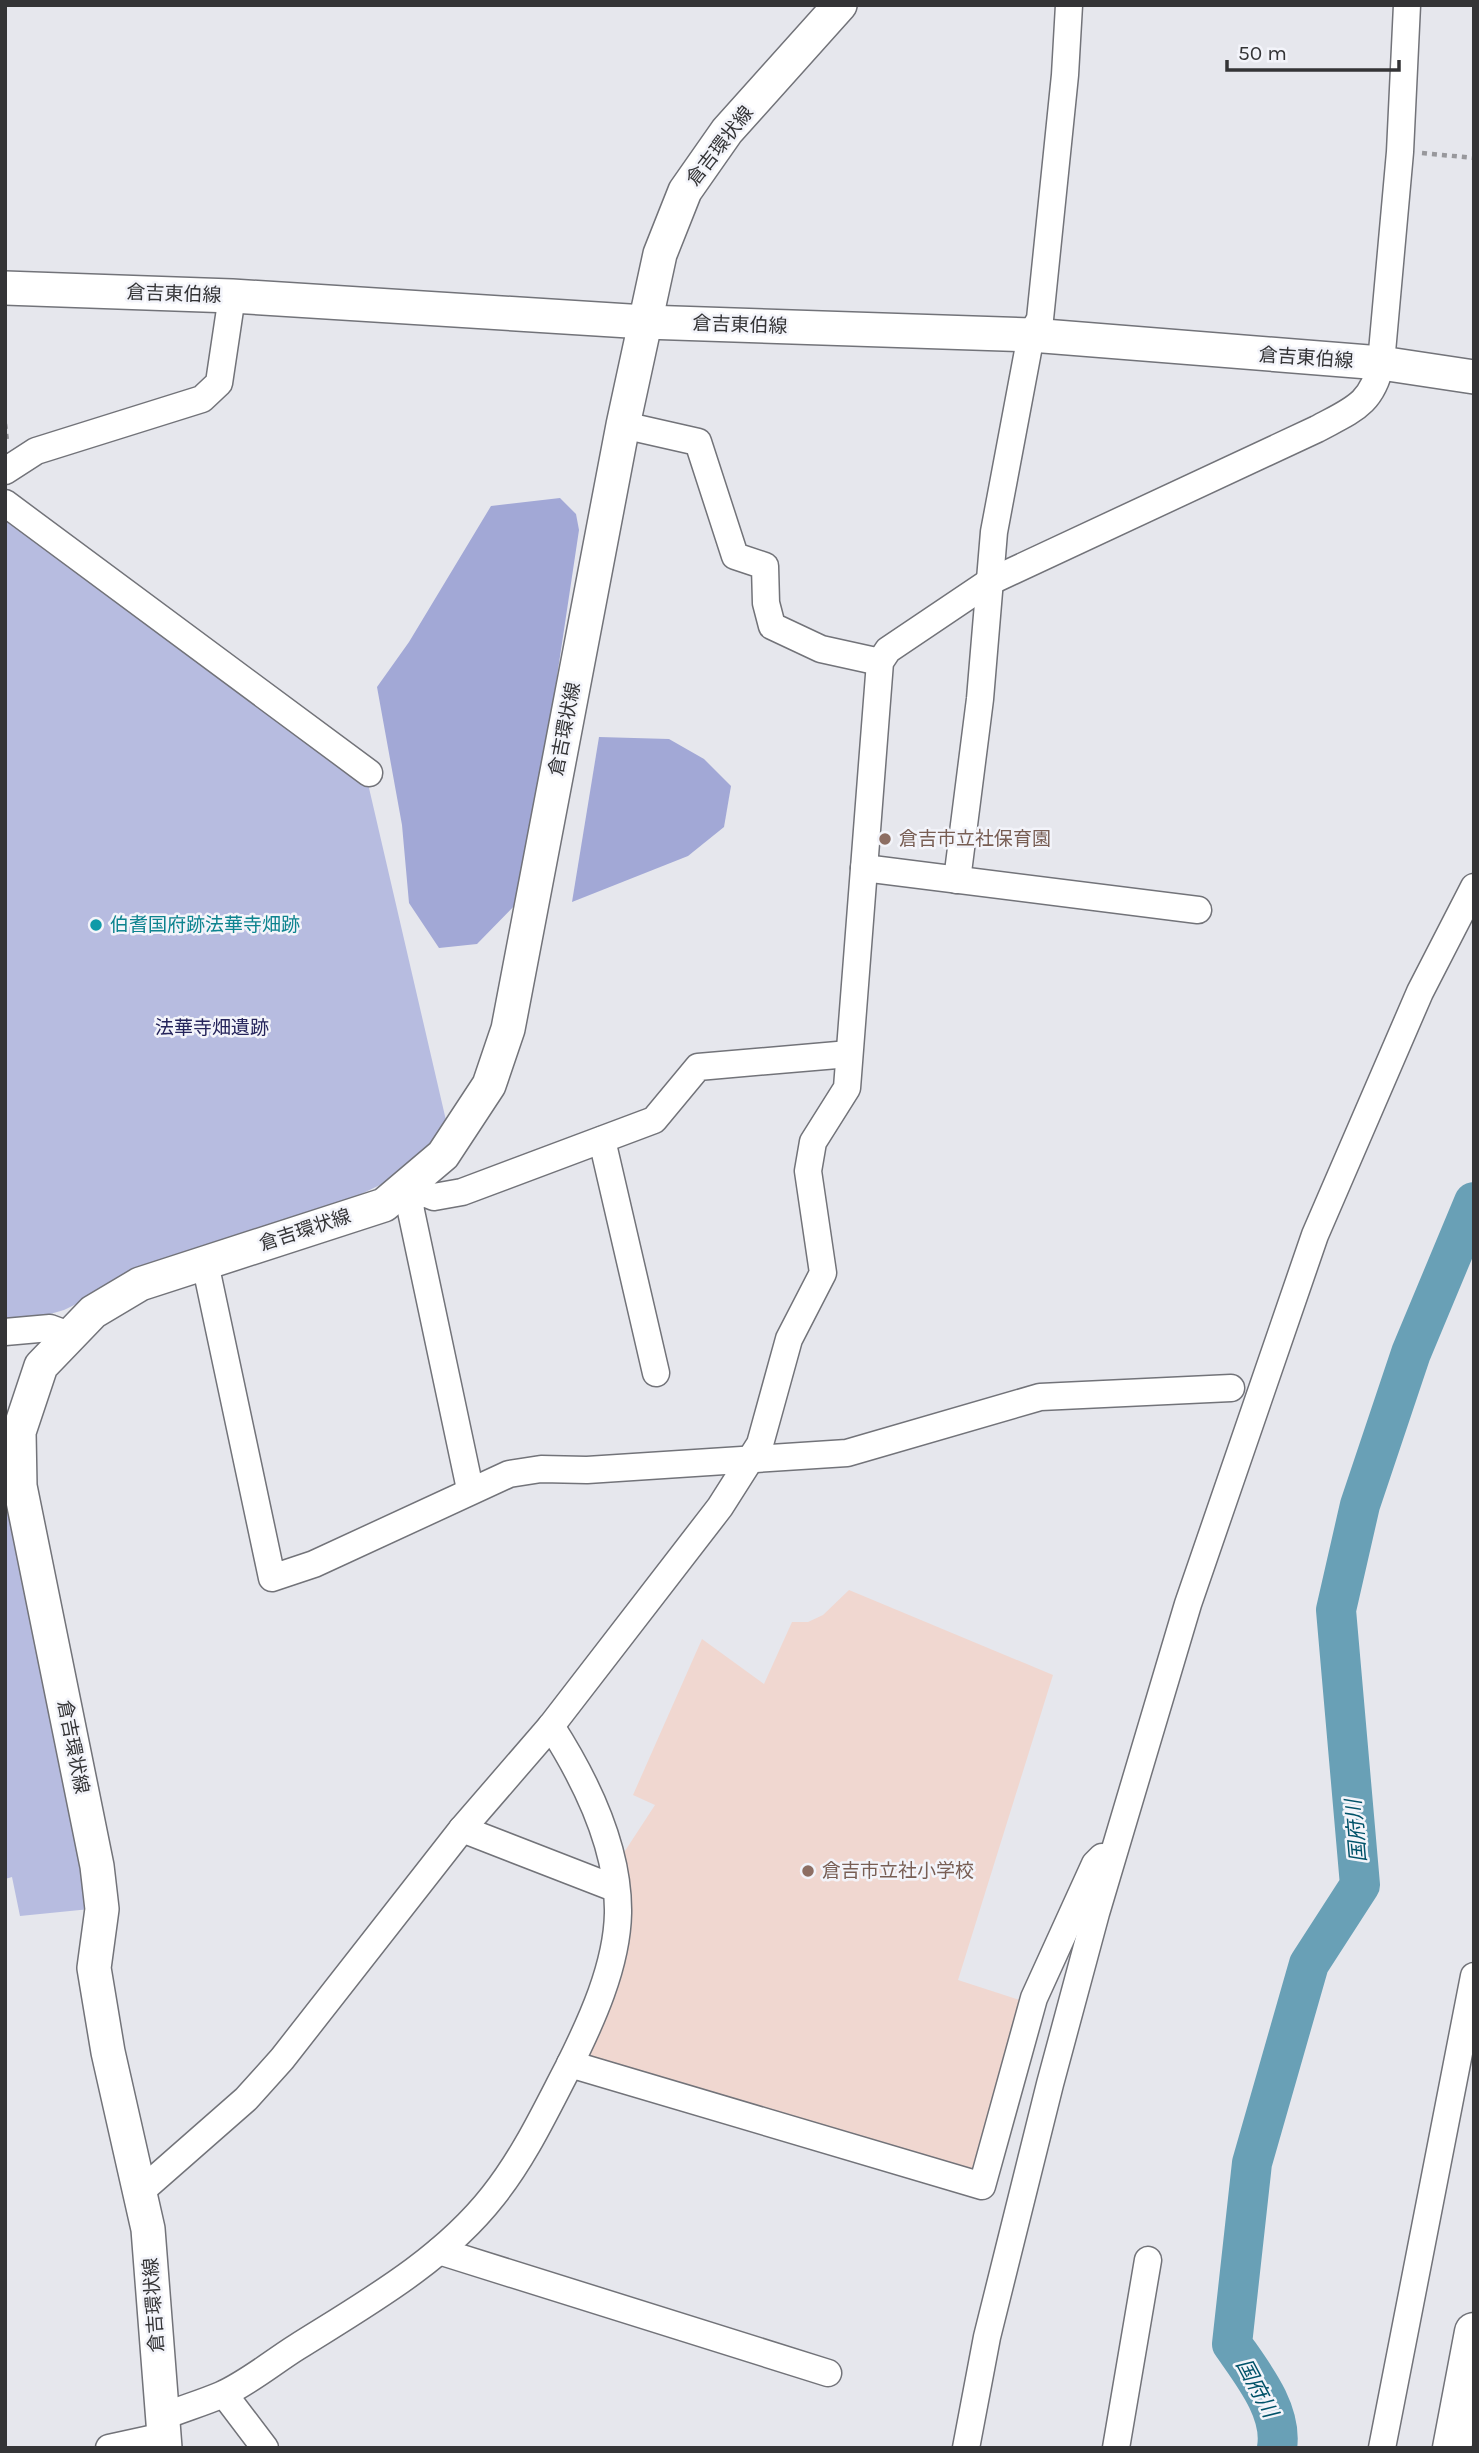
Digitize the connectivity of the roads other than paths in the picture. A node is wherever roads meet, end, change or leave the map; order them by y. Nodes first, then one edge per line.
1 (840, 5) edge
2 (1069, 5) edge
3 (1407, 5) edge
4 (5, 288) edge
5 (232, 296) junction
6 (645, 322) junction
7 (1031, 335) junction
8 (1381, 363) junction
9 (1474, 377) edge
10 (623, 425) junction
11 (5, 471) edge
12 (5, 503) edge
13 (989, 582) junction
14 (880, 662) junction
15 (369, 774) dead end
16 (864, 869) junction
17 (957, 880) junction
18 (1474, 887) edge
19 (1198, 909) dead end
20 (849, 1054) junction
21 (602, 1140) junction
22 (409, 1187) junction
23 (208, 1277) dead end
24 (5, 1332) edge
25 (69, 1335) junction
26 (656, 1373) dead end
27 (1231, 1388) dead end
28 (752, 1457) junction
29 (470, 1489) junction
30 (551, 1726) junction
31 (462, 1829) junction
32 (1119, 1837) junction
33 (614, 1888) junction
34 (1474, 1976) edge
35 (570, 2064) junction
36 (140, 2192) junction
37 (439, 2250) junction
38 (1148, 2260) dead end
39 (1474, 2332) edge
40 (828, 2372) dead end
41 (223, 2394) junction
42 (164, 2434) edge
43 (109, 2448) edge
44 (265, 2448) edge
45 (966, 2448) edge
46 (1116, 2448) edge
47 (1382, 2448) edge
48 (1452, 2448) edge

1 - 6 main road, 倉吉環状線
2 - 7 street
3 - 8 street
4 - 5 main road, 倉吉東伯線
5 - 6 main road, 倉吉東伯線
5 - 11 street
6 - 7 main road, 倉吉東伯線
6 - 10 main road, 倉吉環状線
7 - 8 main road, 倉吉東伯線
7 - 13 street
8 - 9 main road, 倉吉東伯線
8 - 13 street
10 - 14 street
10 - 22 main road, 倉吉環状線
12 - 15 street
13 - 14 street
13 - 17 street
14 - 16 street
16 - 17 street
16 - 20 street
17 - 19 street
18 - 32 street
20 - 21 street
20 - 28 street
21 - 22 street
21 - 26 street
22 - 25 main road, 倉吉環状線
22 - 29 street
23 - 29 street
24 - 25 street
25 - 36 main road, 倉吉環状線
27 - 28 street
28 - 29 street
28 - 30 street
30 - 31 street
30 - 33 street
31 - 33 street
31 - 36 street
32 - 35 street
32 - 45 street
33 - 35 street
34 - 47 street
35 - 37 street
36 - 42 main road, 倉吉環状線
37 - 40 street
37 - 41 street
38 - 46 street
39 - 48 highway
41 - 42 street
41 - 44 street
42 - 43 street

